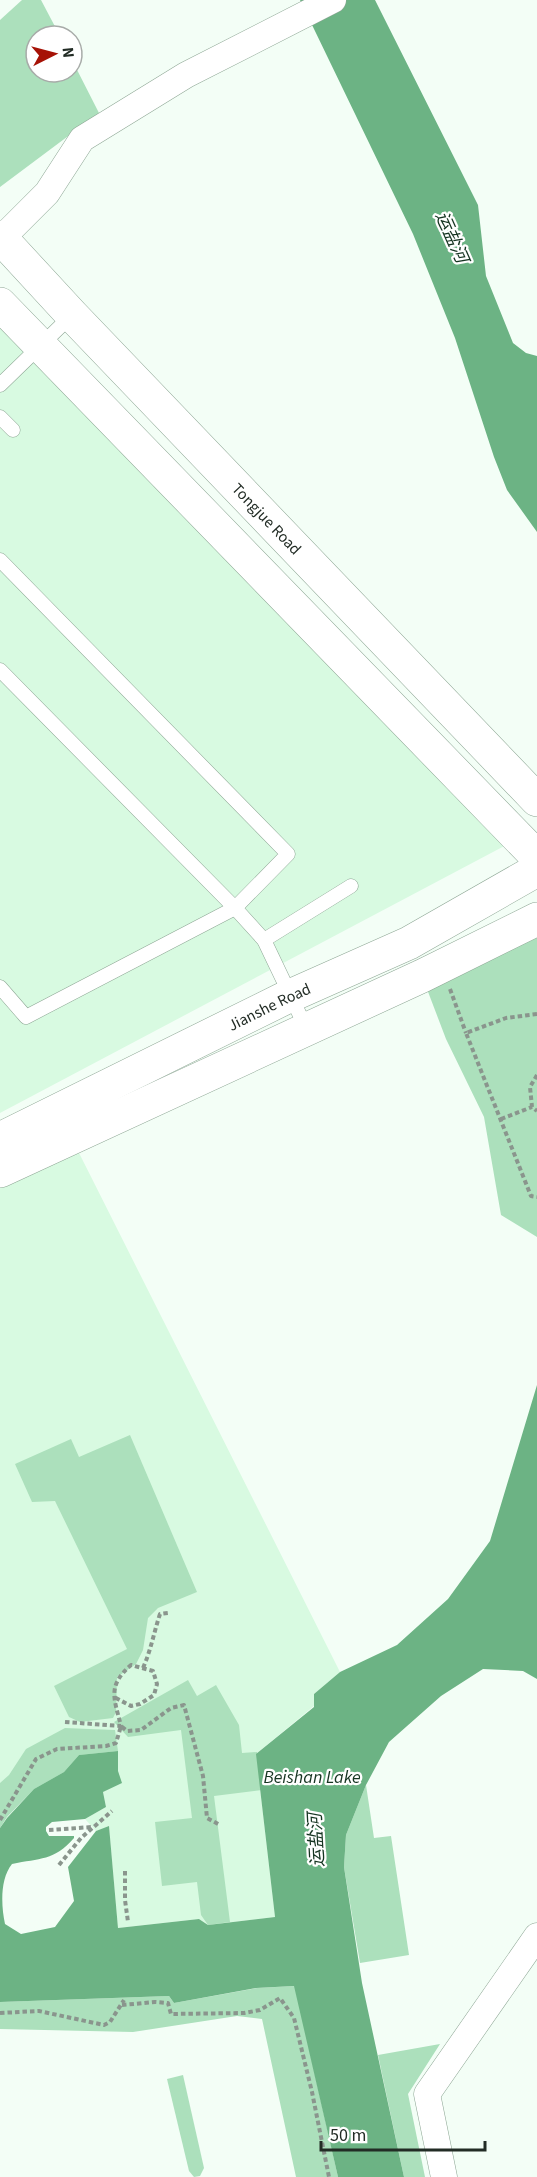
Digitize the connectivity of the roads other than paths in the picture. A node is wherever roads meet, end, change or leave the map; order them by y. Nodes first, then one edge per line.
1 (333, 0) edge
2 (0, 238) edge
3 (0, 304) edge
4 (72, 315) junction
5 (0, 385) edge
6 (0, 417) edge
7 (13, 430) dead end
8 (0, 560) edge
9 (0, 670) edge
10 (537, 800) edge
11 (537, 857) edge
12 (537, 870) edge
13 (351, 886) dead end
14 (235, 908) junction
15 (537, 919) edge
16 (264, 940) junction
17 (0, 987) edge
18 (307, 1030) junction
19 (0, 1139) edge
20 (0, 1171) edge
21 (537, 1936) edge
22 (529, 1958) edge
23 (444, 2177) edge

1 - 2 street
2 - 4 main road, Tongjue Road
3 - 11 main road
4 - 5 lane
4 - 10 main road, Tongjue Road
6 - 7 lane
8 - 14 lane
9 - 14 lane
12 - 19 main road, Jianshe Road
13 - 16 lane
14 - 16 lane
14 - 17 lane
15 - 18 main road
16 - 18 lane
18 - 20 main road
21 - 22 street
22 - 23 street

